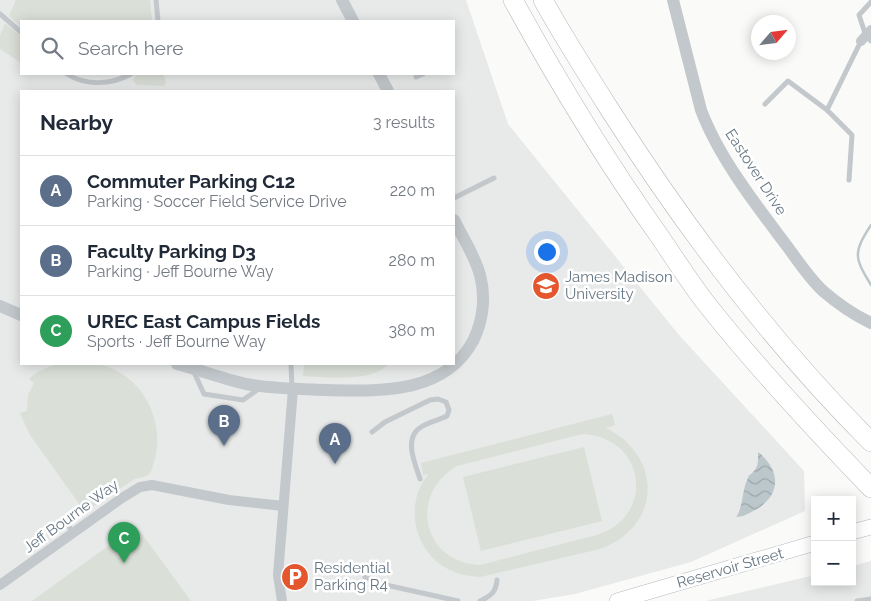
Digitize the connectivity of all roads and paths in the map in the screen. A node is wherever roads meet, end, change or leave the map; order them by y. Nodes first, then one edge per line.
1 (156, 0) edge
2 (342, 0) edge
3 (512, 0) edge
4 (543, 0) edge
5 (674, 0) edge
6 (871, 2) edge
7 (0, 14) edge
8 (158, 20) edge
9 (352, 20) edge
10 (20, 31) edge
11 (867, 37) edge
12 (70, 75) edge
13 (129, 75) edge
14 (380, 75) edge
15 (421, 75) edge
16 (416, 77) dead end
17 (387, 90) edge
18 (764, 104) dead end
19 (827, 110) junction
20 (494, 178) dead end
21 (849, 180) dead end
22 (455, 198) edge
23 (455, 222) edge
24 (0, 306) edge
25 (20, 315) edge
26 (871, 323) edge
27 (455, 363) edge
28 (180, 365) edge
29 (292, 365) edge
30 (453, 365) edge
31 (191, 368) junction
32 (262, 386) junction
33 (292, 389) junction
34 (372, 432) dead end
35 (871, 442) edge
36 (420, 479) dead end
37 (871, 488) edge
38 (283, 506) junction
39 (64, 520) dead end
40 (871, 527) edge
41 (856, 531) edge
42 (73, 532) junction
43 (811, 544) edge
44 (365, 577) dead end
45 (497, 580) dead end
46 (0, 585) edge
47 (871, 599) edge
48 (282, 601) edge
49 (458, 601) edge
50 (480, 601) edge
51 (617, 601) edge
52 (857, 601) edge

1 - 8 lane
2 - 9 street
3 - 37 highway
4 - 35 highway
5 - 26 street, Eastover Drive
6 - 11 lane
7 - 10 lane
11 - 19 lane
12 - 13 lane
14 - 17 street
15 - 16 lane
18 - 19 lane
19 - 21 lane
20 - 22 lane
23 - 27 street
24 - 25 street
28 - 31 street
29 - 33 lane
30 - 33 street
31 - 32 street
31 - 32 lane
32 - 33 street
33 - 38 street
34 - 36 lane
38 - 42 street, Jeff Bourne Way
38 - 48 street
39 - 42 lane
40 - 41 main road
42 - 46 street, Jeff Bourne Way
43 - 51 main road, Reservoir Street
44 - 49 lane
45 - 50 lane
47 - 52 lane

